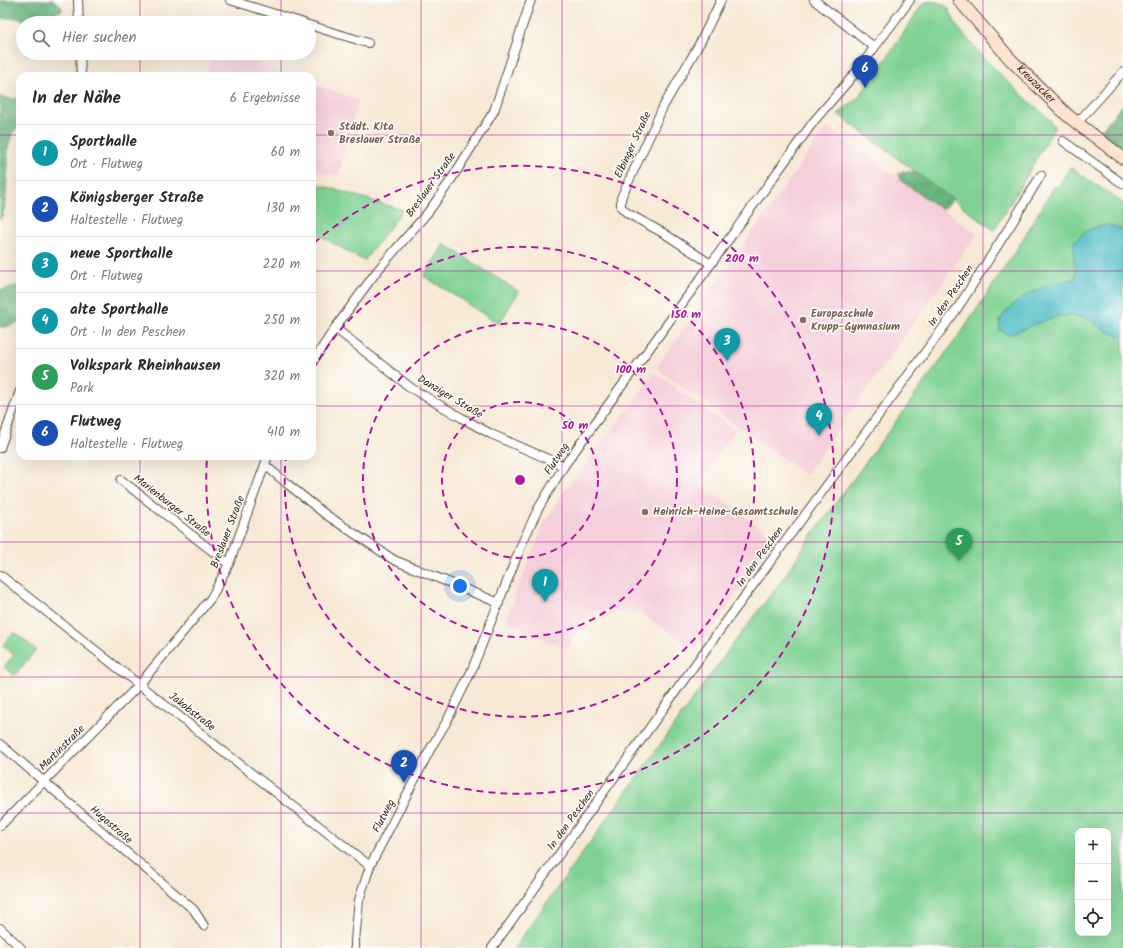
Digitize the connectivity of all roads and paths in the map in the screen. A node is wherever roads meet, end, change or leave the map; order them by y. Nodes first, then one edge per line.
1 (78, 0) edge
2 (230, 0) edge
3 (531, 0) edge
4 (721, 0) edge
5 (814, 0) edge
6 (910, 0) edge
7 (959, 0) edge
8 (79, 16) edge
9 (281, 16) edge
10 (316, 27) edge
11 (368, 43) dead end
12 (874, 47) junction
13 (80, 60) edge
14 (81, 72) edge
15 (1123, 72) edge
16 (1077, 123) junction
17 (1062, 141) dead end
18 (1123, 158) edge
19 (1040, 175) dead end
20 (1123, 184) edge
21 (710, 264) junction
22 (335, 328) junction
23 (316, 357) edge
24 (16, 402) edge
25 (0, 448) edge
26 (267, 460) edge
27 (266, 465) junction
28 (564, 466) junction
29 (121, 480) dead end
30 (230, 564) junction
31 (0, 575) edge
32 (499, 603) junction
33 (140, 685) junction
34 (0, 744) edge
35 (44, 782) junction
36 (0, 826) edge
37 (370, 866) junction
38 (204, 926) dead end
39 (0, 928) edge
40 (21, 948) edge
41 (355, 948) edge
42 (492, 948) edge

1 - 8 street
2 - 9 street
3 - 22 street, Breslauer Straße
4 - 21 street, Elbinger Straße
5 - 12 street
6 - 12 street, Flutweg
7 - 16 street, Kreuzacker
10 - 11 street
12 - 21 street, Flutweg
13 - 14 street
15 - 16 street
16 - 18 street, Kreuzacker
17 - 20 street
19 - 42 street, In den Peschen
21 - 28 street, Flutweg
22 - 23 street, Breslauer Straße
22 - 28 street, Danziger Straße
24 - 25 street
26 - 27 street, Breslauer Straße
27 - 30 street, Breslauer Straße
27 - 32 street
28 - 32 street, Flutweg
29 - 30 street, Marienburger Straße
30 - 33 street, Breslauer Straße
31 - 33 street, Jakobstraße
32 - 37 street, Flutweg
33 - 35 street, Martinstraße
33 - 37 street, Jakobstraße
34 - 35 street, Hugostraße
35 - 36 street, Martinstraße
35 - 38 street, Hugostraße
37 - 41 street, Flutweg
39 - 40 street

